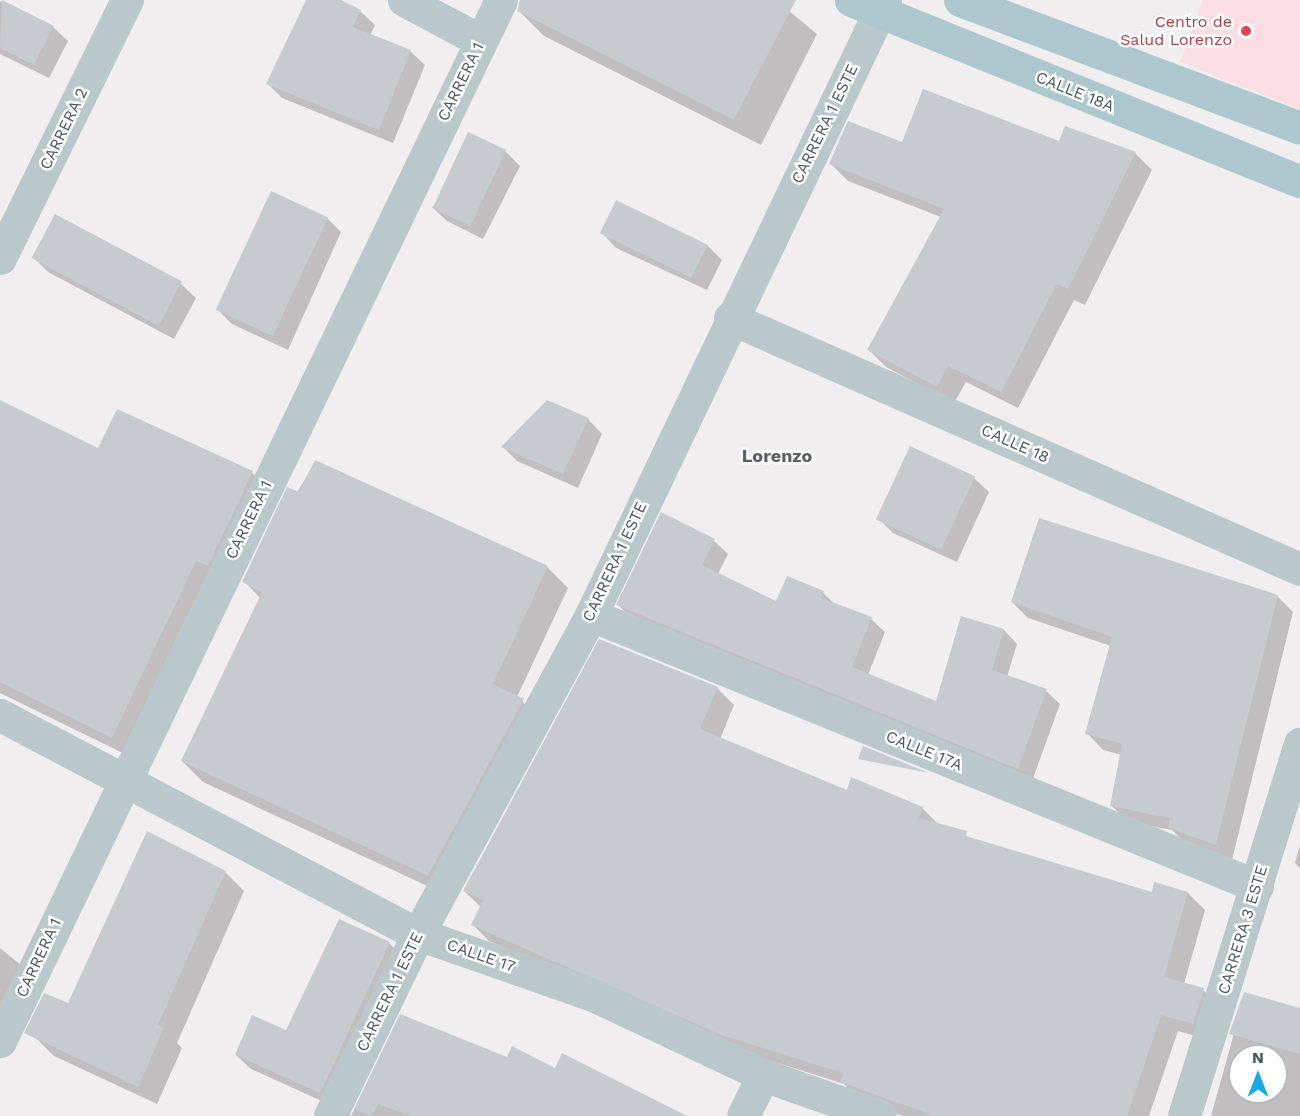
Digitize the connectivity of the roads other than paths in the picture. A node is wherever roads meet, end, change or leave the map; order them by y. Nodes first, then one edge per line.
1 (128, 0) edge
2 (404, 0) edge
3 (501, 0) edge
4 (851, 0) edge
5 (960, 0) edge
6 (882, 7) edge
7 (481, 41) junction
8 (1300, 128) edge
9 (1300, 181) edge
10 (0, 258) edge
11 (730, 318) junction
12 (1300, 569) edge
13 (591, 615) junction
14 (0, 715) edge
15 (1300, 744) edge
16 (123, 779) junction
17 (1257, 886) junction
18 (418, 934) junction
19 (0, 1041) edge
20 (763, 1075) junction
21 (330, 1116) edge
22 (743, 1116) edge
23 (880, 1116) edge
24 (1184, 1116) edge

1 - 10 street, CARRERA 2
2 - 7 street
3 - 7 street, CARRERA 1
4 - 6 main road, CALLE 18A
5 - 8 main road
6 - 9 main road, CALLE 18A
6 - 11 street, CARRERA 1 ESTE
7 - 16 street, CARRERA 1
11 - 12 street, CALLE 18
11 - 13 street, CARRERA 1 ESTE
13 - 17 street, CALLE 17A
13 - 18 street, CARRERA 1 ESTE
14 - 16 street, CALLE 17
15 - 17 street, CARRERA 3 ESTE
16 - 18 street, CALLE 17
16 - 19 street, CARRERA 1
17 - 24 street, CARRERA 3 ESTE
18 - 20 street, CALLE 17
18 - 21 street, CARRERA 1 ESTE
20 - 22 street
20 - 23 street, CALLE 17

